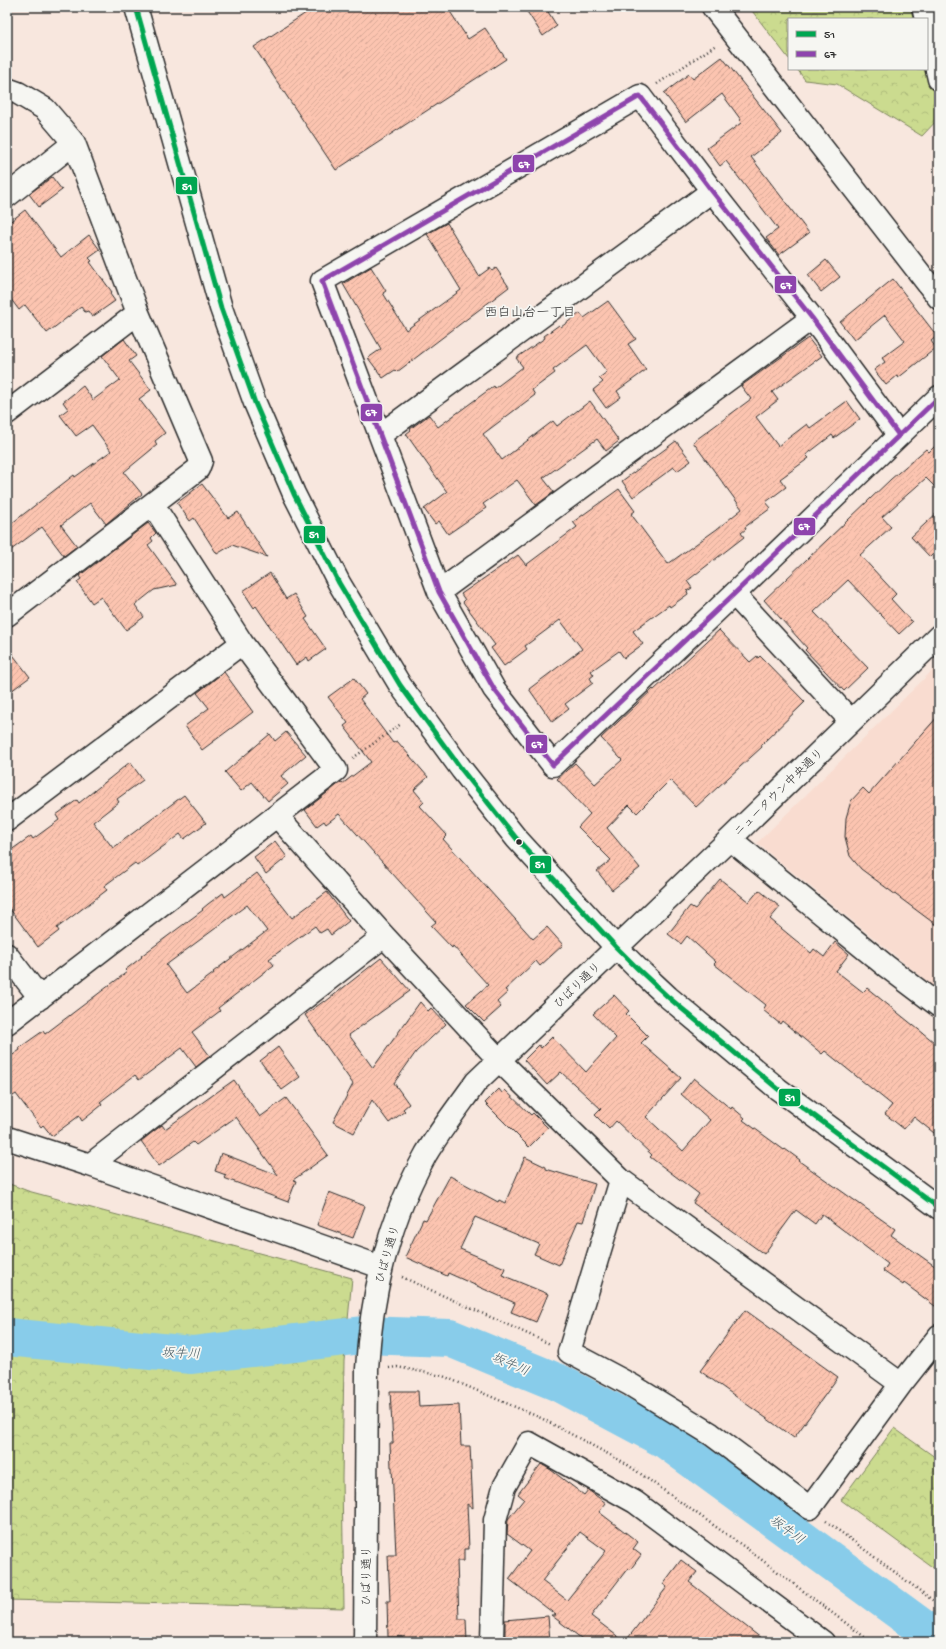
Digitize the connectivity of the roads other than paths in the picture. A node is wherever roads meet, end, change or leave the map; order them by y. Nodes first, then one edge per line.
1 (136, 7) edge
2 (713, 7) edge
3 (923, 7) edge
4 (926, 18) edge
5 (928, 30) edge
6 (939, 79) edge
7 (7, 89) edge
8 (74, 143) junction
9 (712, 191) junction
10 (7, 196) edge
11 (939, 298) edge
12 (138, 313) junction
13 (812, 318) junction
14 (939, 397) edge
15 (7, 413) edge
16 (898, 434) junction
17 (380, 435) junction
18 (153, 505) junction
19 (439, 592) junction
20 (734, 594) junction
21 (7, 615) edge
22 (939, 636) edge
23 (242, 643) junction
24 (851, 721) junction
25 (278, 816) junction
26 (7, 820) edge
27 (730, 839) junction
28 (384, 936) junction
29 (616, 947) junction
30 (7, 955) edge
31 (40, 998) junction
32 (939, 1006) edge
33 (7, 1023) edge
34 (498, 1060) junction
35 (7, 1138) edge
36 (90, 1165) junction
37 (621, 1180) junction
38 (939, 1208) edge
39 (390, 1271) junction
40 (939, 1336) edge
41 (901, 1384) junction
42 (366, 1642) edge
43 (492, 1642) edge
44 (823, 1642) edge

1 - 29 street
2 - 11 street
3 - 4 street
5 - 6 street
7 - 8 street
8 - 10 street
8 - 12 street
9 - 13 street
9 - 17 street
9 - 17 street
12 - 15 street
12 - 18 street
13 - 16 street
13 - 19 street
14 - 16 street
16 - 20 street
17 - 19 street
18 - 21 street
18 - 23 street
19 - 20 street
20 - 24 street
22 - 24 street, ニュータウン中央通り
23 - 25 street
23 - 26 street
24 - 27 street, ニュータウン中央通り
25 - 28 street
25 - 31 street
27 - 29 street, ニュータウン中央通り
27 - 32 street
28 - 34 street
28 - 36 street
29 - 34 street, ひばり通り
29 - 38 street
30 - 31 street
31 - 33 street
34 - 37 street
34 - 39 street, ひばり通り
35 - 36 street
36 - 39 street
37 - 41 street
37 - 41 street
39 - 42 street, ひばり通り
40 - 41 street
43 - 44 street

